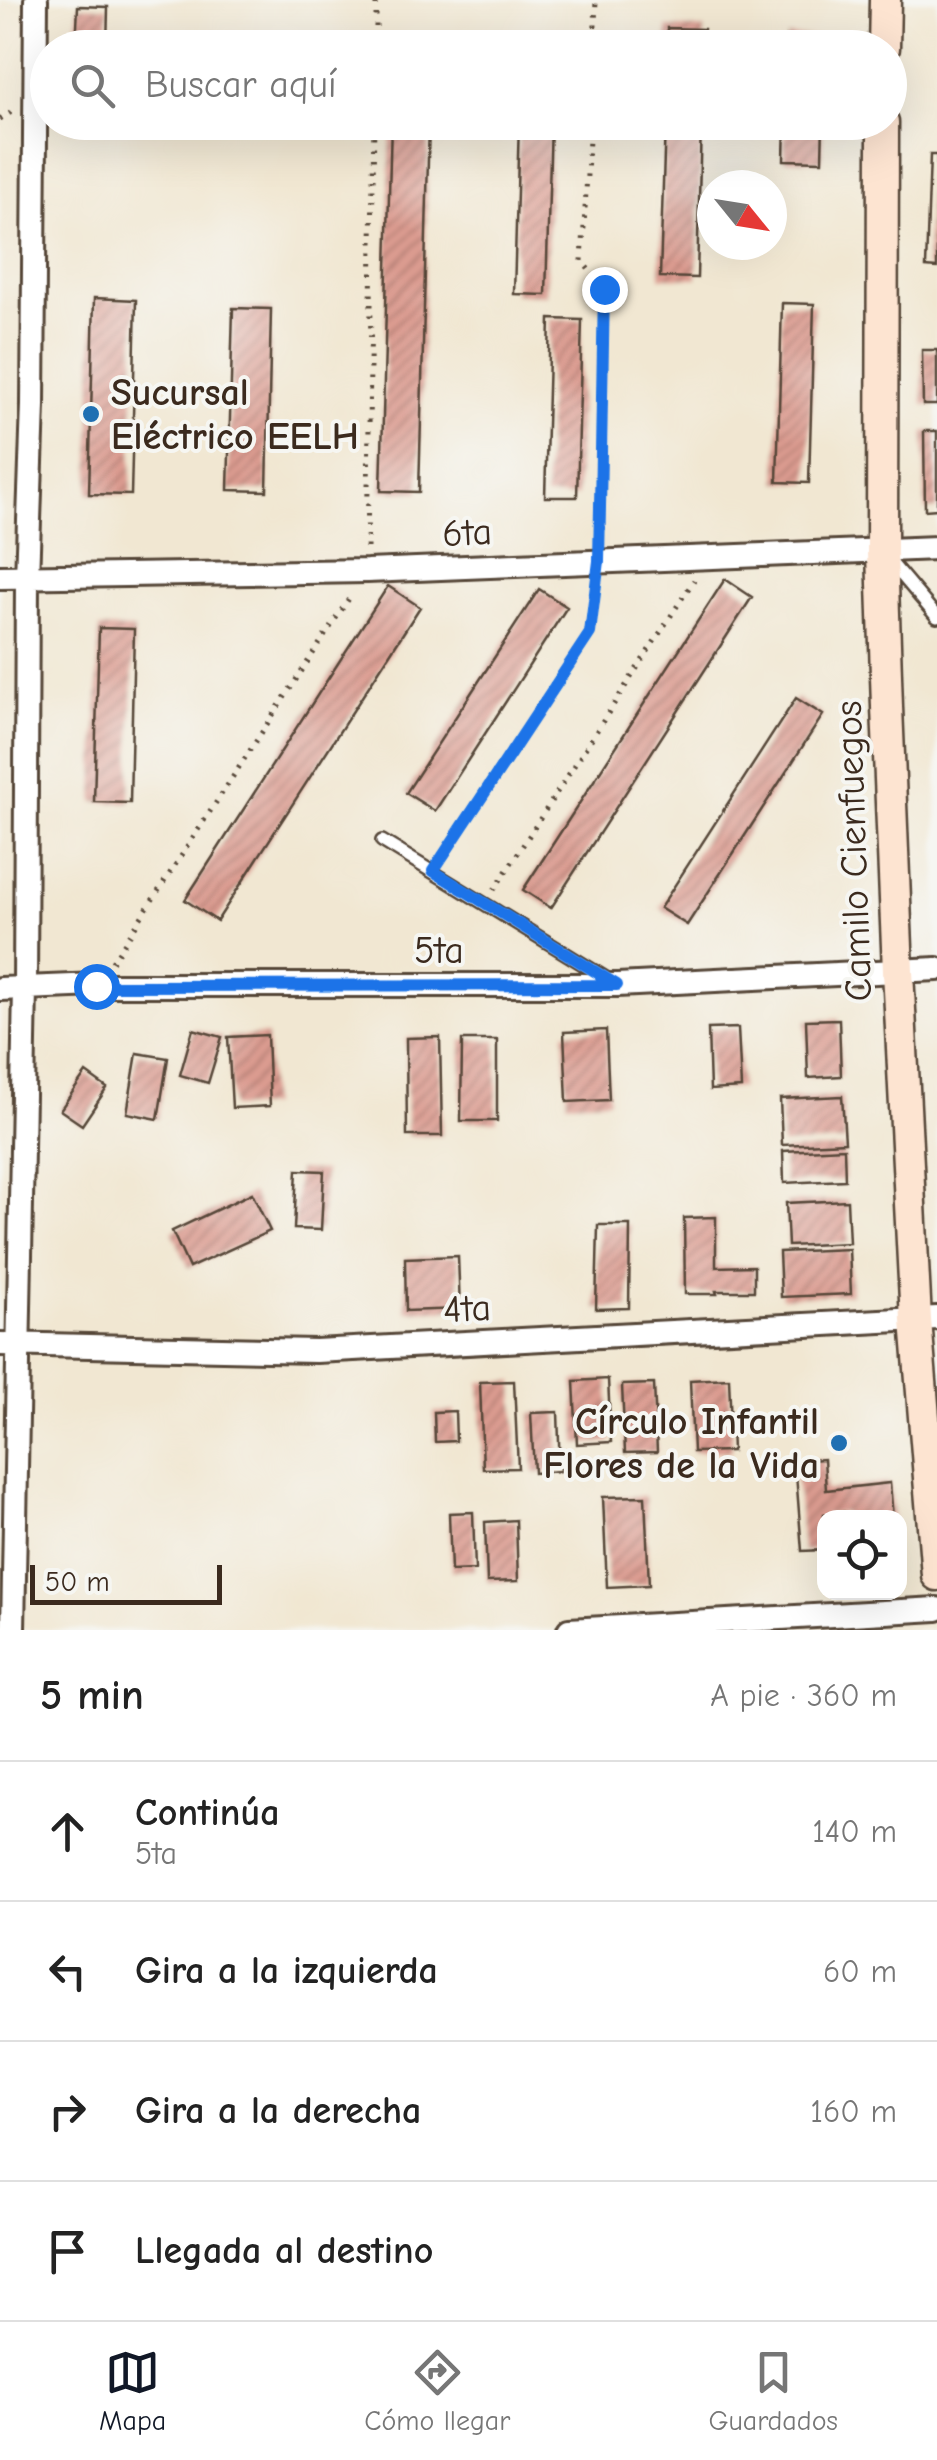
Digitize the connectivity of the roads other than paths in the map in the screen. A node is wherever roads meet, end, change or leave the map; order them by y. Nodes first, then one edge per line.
1 (36, 0) edge
2 (885, 0) edge
3 (36, 30) edge
4 (884, 30) edge
5 (35, 140) edge
6 (883, 140) edge
7 (937, 548) edge
8 (882, 552) junction
9 (0, 577) edge
10 (27, 578) junction
11 (937, 617) edge
12 (382, 841) dead end
13 (937, 969) edge
14 (898, 971) junction
15 (617, 985) junction
16 (26, 988) junction
17 (0, 989) edge
18 (926, 1319) edge
19 (9, 1344) edge
20 (937, 1575) edge
21 (937, 1610) edge
22 (13, 1630) edge
23 (569, 1630) edge

1 - 3 street
2 - 4 street
5 - 10 street
6 - 8 street, Camilo Cienfuegos
7 - 8 street, 6ta
8 - 10 street, 6ta
8 - 11 lane
8 - 14 street, Camilo Cienfuegos
9 - 10 street, 6ta
10 - 16 street
12 - 15 lane
13 - 14 street, 5ta
14 - 15 street, 5ta
14 - 18 street, Camilo Cienfuegos
15 - 16 street, 5ta
16 - 17 street, 5ta
16 - 19 street
18 - 19 street, 4ta
18 - 20 street, Camilo Cienfuegos
19 - 22 street
21 - 23 street

